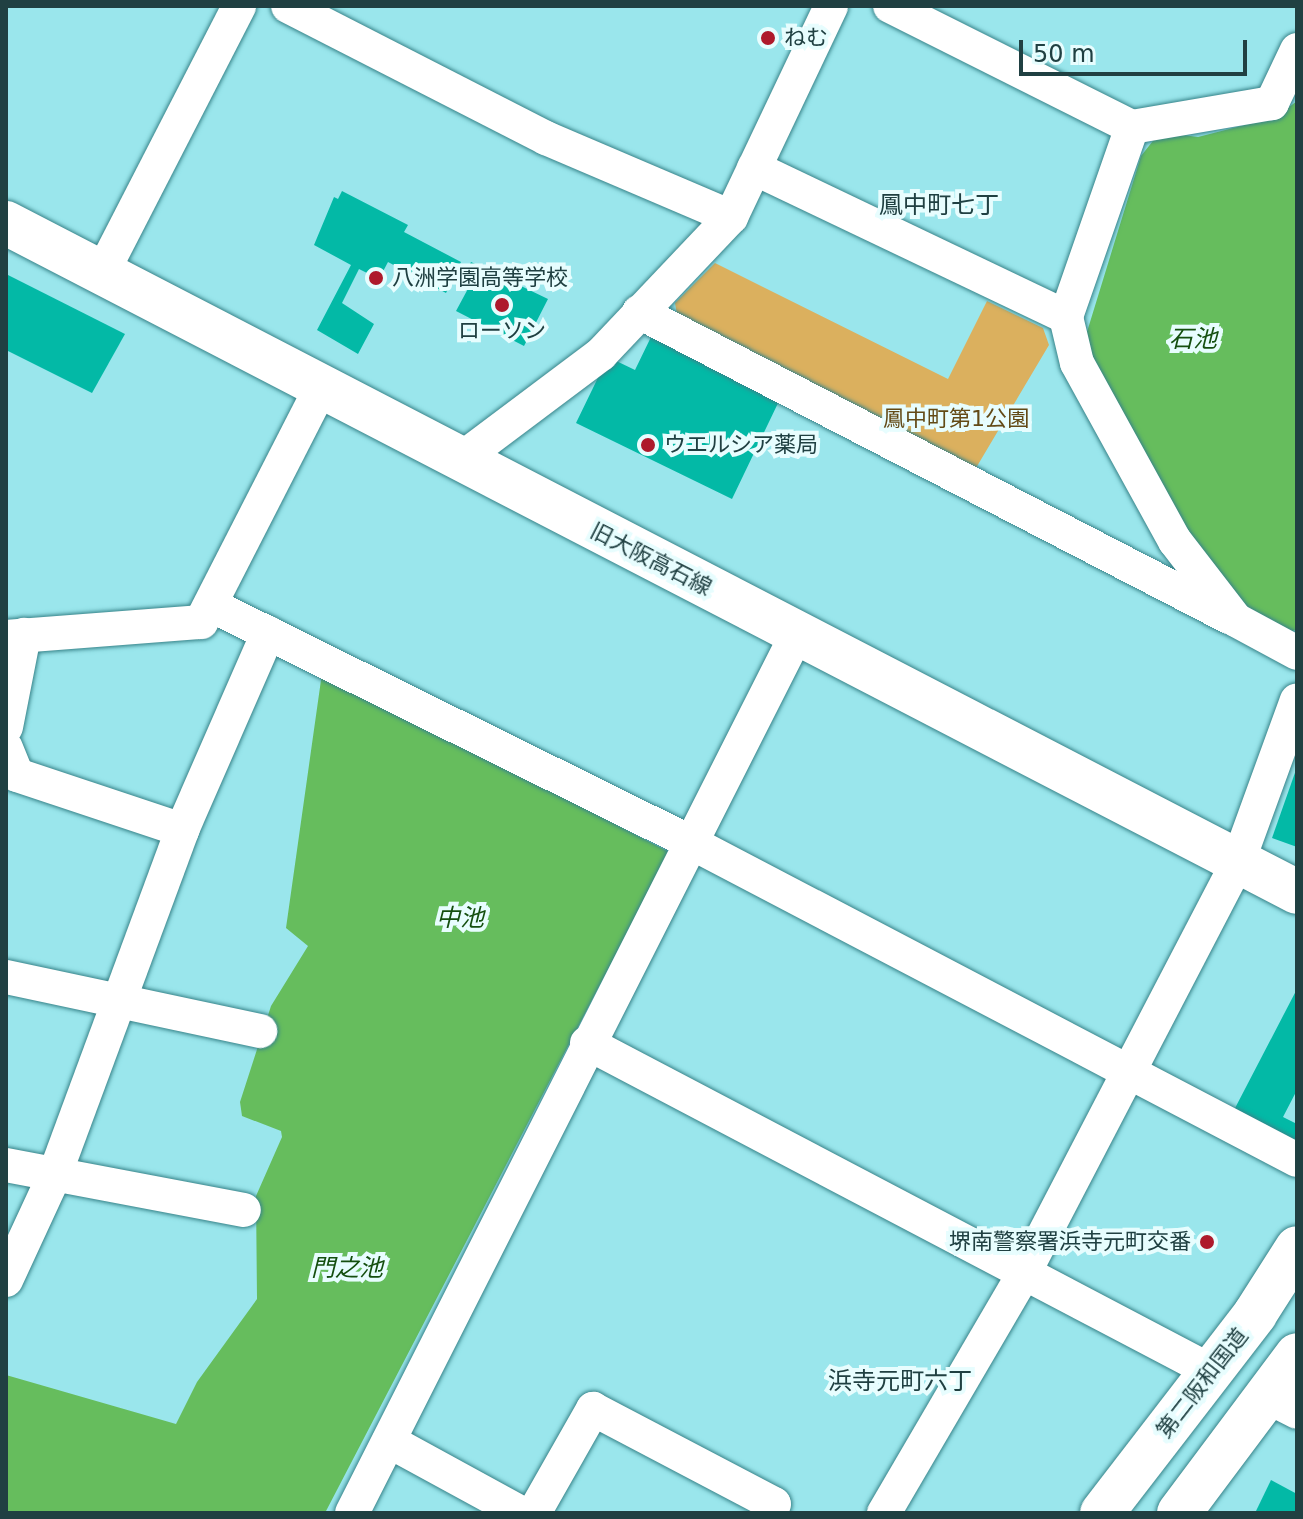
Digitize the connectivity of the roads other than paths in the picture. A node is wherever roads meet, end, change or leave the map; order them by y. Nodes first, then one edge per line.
1 (239, 6) edge
2 (288, 6) edge
3 (831, 6) edge
4 (890, 6) edge
5 (1297, 50) edge
6 (1132, 127) junction
7 (754, 168) junction
8 (731, 217) junction
9 (6, 223) edge
10 (101, 275) junction
11 (639, 312) junction
12 (1066, 317) junction
13 (320, 389) junction
14 (460, 460) junction
15 (211, 605) junction
16 (1236, 620) junction
17 (268, 633) junction
18 (797, 634) junction
19 (15, 636) edge
20 (1297, 653) edge
21 (1297, 700) edge
22 (6, 727) edge
23 (6, 748) edge
24 (182, 830) junction
25 (690, 842) junction
26 (1238, 862) junction
27 (1297, 892) edge
28 (6, 977) edge
29 (121, 999) junction
30 (260, 1031) dead end
31 (587, 1043) junction
32 (1128, 1073) junction
33 (1297, 1160) edge
34 (6, 1165) edge
35 (55, 1174) junction
36 (244, 1210) dead end
37 (1297, 1248) edge
38 (1024, 1273) junction
39 (6, 1280) edge
40 (1297, 1355) edge
41 (1211, 1371) junction
42 (1283, 1405) edge
43 (389, 1441) junction
44 (352, 1513) edge
45 (521, 1513) edge
46 (534, 1513) edge
47 (770, 1513) edge
48 (884, 1513) edge
49 (1102, 1513) edge
50 (1179, 1513) edge

1 - 10 street
2 - 8 street
3 - 7 street
4 - 6 street
5 - 6 street
6 - 12 street
7 - 8 street
7 - 12 street
8 - 11 street
9 - 10 main road, 旧大阪高石線
10 - 13 main road, 旧大阪高石線
11 - 14 street
11 - 16 street
12 - 16 street
13 - 14 main road, 旧大阪高石線
13 - 15 street
14 - 18 main road, 旧大阪高石線
15 - 17 street
15 - 19 street
16 - 20 street
17 - 24 street
17 - 25 street
18 - 25 street
18 - 26 main road, 旧大阪高石線
19 - 22 street
21 - 26 street
23 - 24 street
24 - 29 street
25 - 31 street
25 - 32 street
26 - 27 main road, 旧大阪高石線
26 - 32 street
28 - 29 street
29 - 30 street
29 - 35 street
31 - 38 street
31 - 43 street
32 - 33 street
32 - 38 street
34 - 35 street
35 - 36 street
35 - 39 street
37 - 41 main road, 第二阪和国道
38 - 41 street
38 - 48 street
40 - 42 main road
41 - 49 main road, 第二阪和国道
42 - 50 main road
43 - 44 street
43 - 45 street
46 - 47 street

